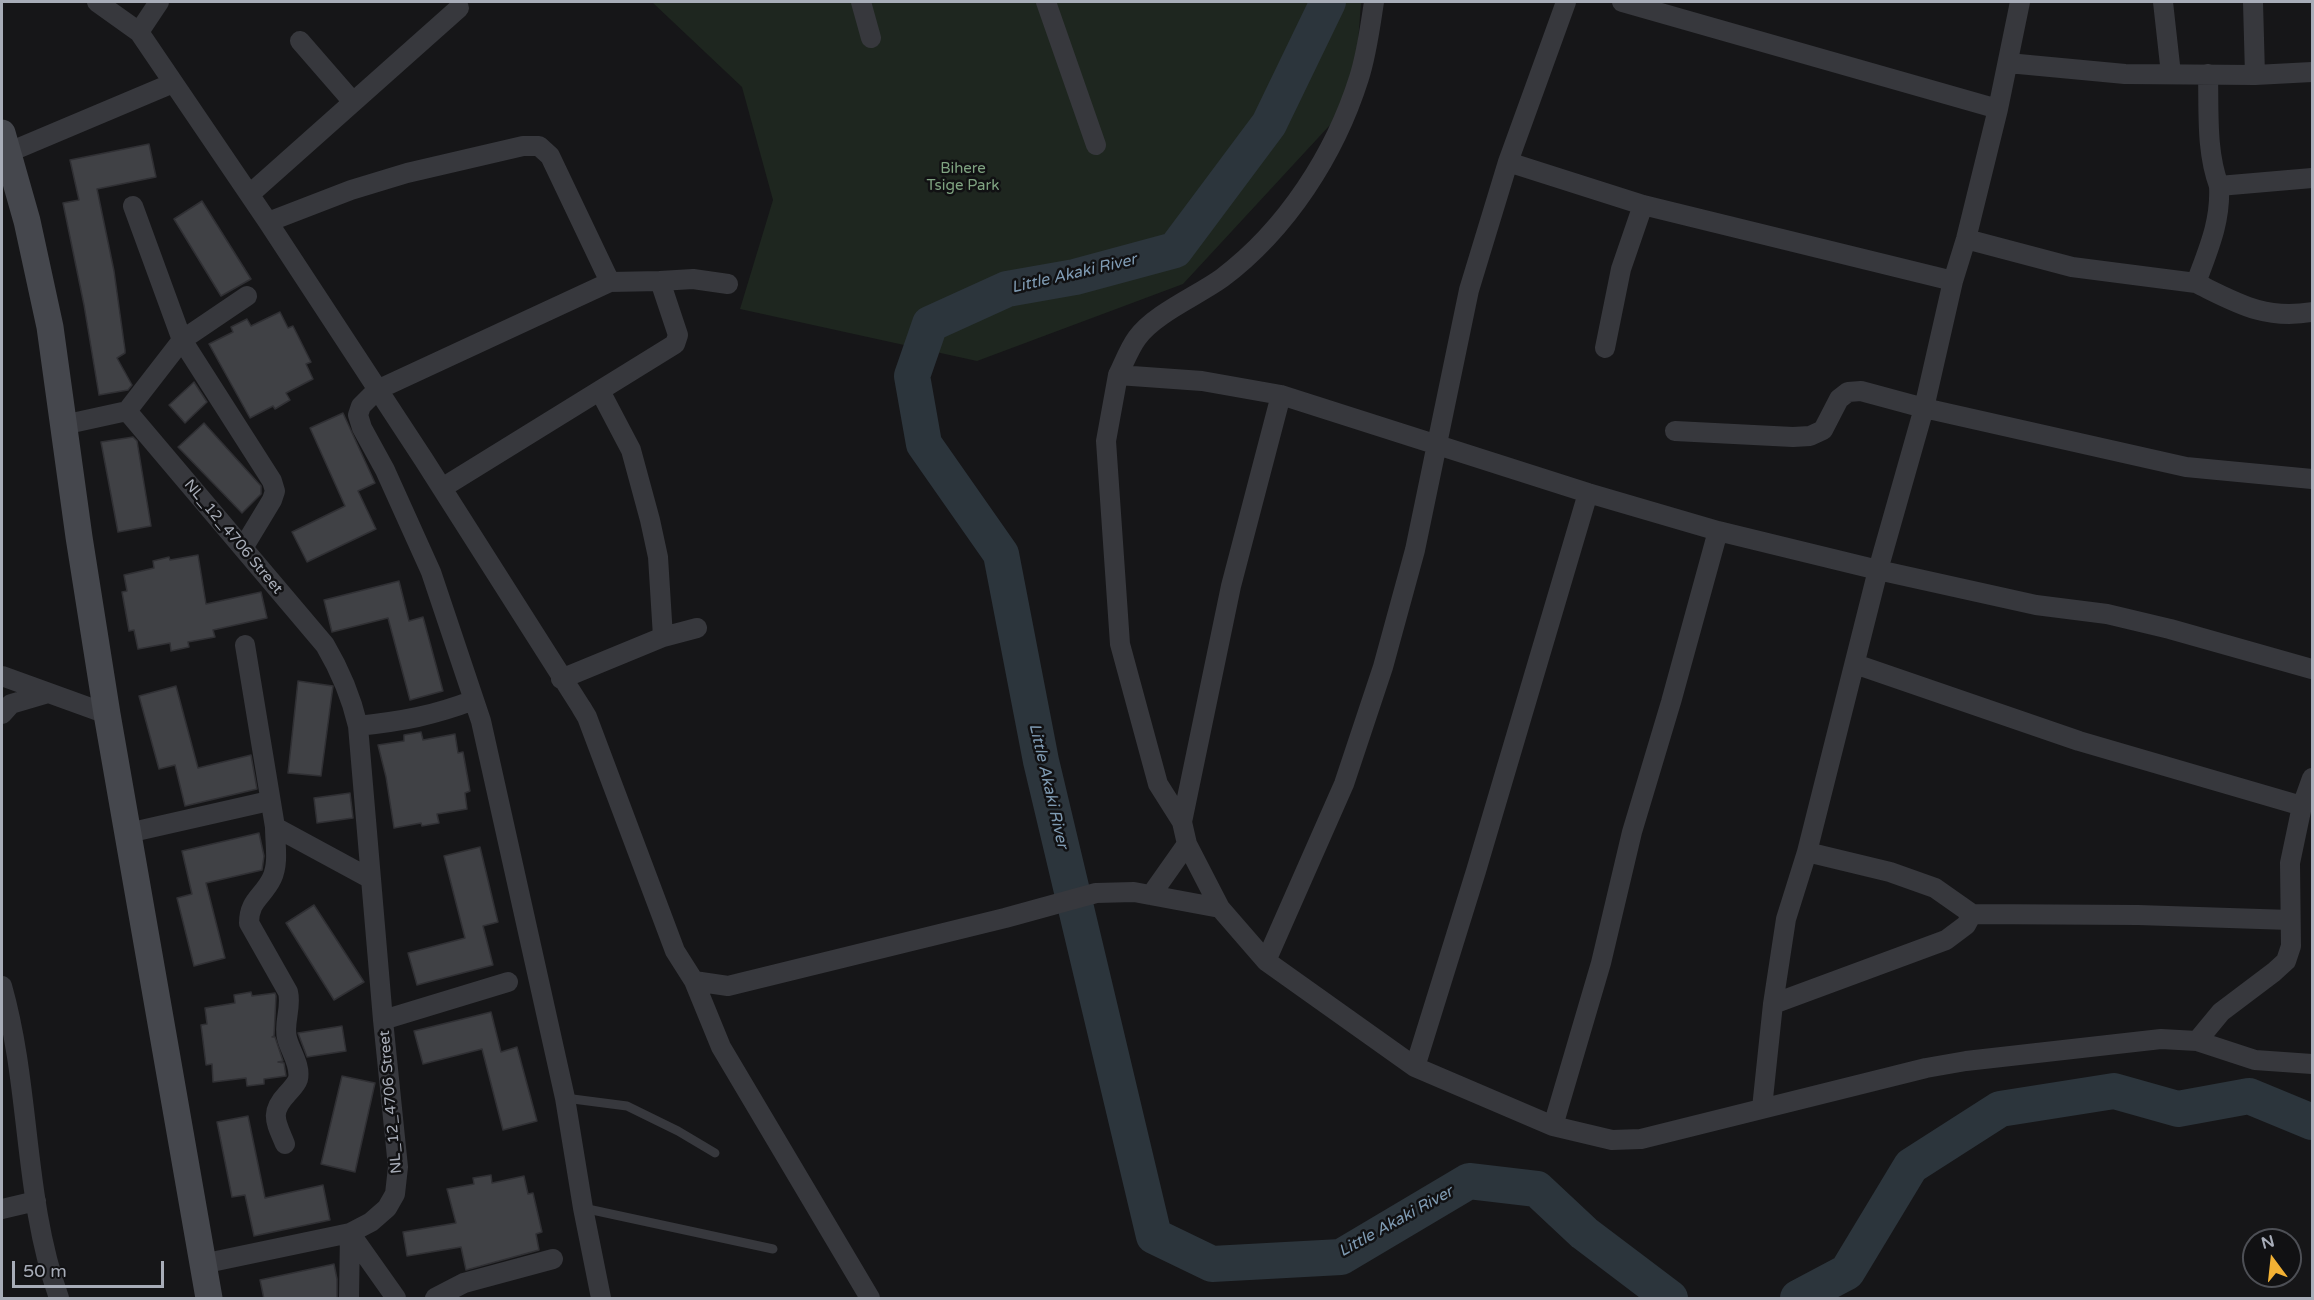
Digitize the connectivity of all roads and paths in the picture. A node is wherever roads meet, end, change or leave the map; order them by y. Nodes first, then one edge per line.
1 (97, 2) edge
2 (159, 2) edge
3 (861, 2) edge
4 (1046, 2) edge
5 (1374, 2) edge
6 (1566, 2) edge
7 (1622, 2) edge
8 (2020, 2) edge
9 (2163, 2) edge
10 (2253, 2) edge
11 (459, 8) dead end
12 (139, 32) junction
13 (871, 38) dead end
14 (300, 41) dead end
15 (2008, 63) junction
16 (2313, 72) edge
17 (2171, 74) junction
18 (2208, 75) junction
19 (2255, 75) junction
20 (173, 83) junction
21 (353, 102) junction
22 (1998, 109) junction
23 (4, 143) edge
24 (1096, 145) dead end
25 (1508, 162) junction
26 (2313, 178) edge
27 (2219, 186) junction
28 (250, 194) junction
29 (1643, 205) junction
30 (133, 206) dead end
31 (268, 222) junction
32 (1966, 239) junction
33 (660, 281) junction
34 (1953, 281) junction
35 (610, 282) junction
36 (2196, 283) junction
37 (728, 284) dead end
38 (247, 296) dead end
39 (2313, 312) edge
40 (182, 340) junction
41 (1605, 348) dead end
42 (1118, 375) junction
43 (377, 390) junction
44 (600, 391) junction
45 (1281, 395) junction
46 (1924, 408) junction
47 (127, 411) junction
48 (63, 424) junction
49 (1675, 431) dead end
50 (1438, 446) junction
51 (2313, 480) edge
52 (442, 488) junction
53 (1588, 493) junction
54 (1718, 531) junction
55 (243, 548) junction
56 (1878, 570) junction
57 (697, 628) dead end
58 (663, 637) junction
59 (245, 645) dead end
60 (1855, 664) junction
61 (2313, 669) edge
62 (2, 676) edge
63 (561, 679) junction
64 (45, 693) junction
65 (474, 700) junction
66 (2, 714) edge
67 (107, 714) junction
68 (358, 726) junction
69 (2313, 778) edge
70 (269, 801) junction
71 (2302, 806) junction
72 (1182, 822) junction
73 (275, 827) junction
74 (128, 833) junction
75 (1187, 844) junction
76 (1807, 852) junction
77 (371, 879) junction
78 (1150, 896) junction
79 (1220, 908) junction
80 (1972, 914) junction
81 (2290, 920) junction
82 (1266, 961) junction
83 (694, 981) junction
84 (508, 982) dead end
85 (2, 986) edge
86 (1773, 1004) junction
87 (383, 1020) junction
88 (2197, 1041) junction
89 (2313, 1064) edge
90 (1415, 1067) junction
91 (565, 1098) junction
92 (1762, 1108) junction
93 (1553, 1126) junction
94 (285, 1144) dead end
95 (715, 1154) dead end
96 (36, 1201) junction
97 (583, 1208) junction
98 (2, 1209) edge
99 (350, 1233) junction
100 (773, 1249) dead end
101 (552, 1259) dead end
102 (202, 1264) junction
103 (59, 1299) edge
104 (209, 1299) edge
105 (349, 1299) edge
106 (396, 1299) edge
107 (435, 1299) edge
108 (601, 1299) edge
109 (870, 1299) edge

1 - 12 street
2 - 12 street
3 - 13 street
4 - 24 street
5 - 42 street
6 - 25 street
7 - 22 street
8 - 15 street
9 - 17 street
10 - 19 street
11 - 21 street
12 - 20 street
14 - 21 street
15 - 17 street
15 - 22 street
16 - 19 street
17 - 18 street
18 - 19 street
18 - 27 street
20 - 23 street
20 - 28 street
21 - 28 street
22 - 32 street
23 - 48 street
25 - 29 street
25 - 50 street
26 - 27 street
27 - 36 street
28 - 31 street
29 - 34 street
29 - 41 street
30 - 40 street
31 - 35 street
31 - 43 street
32 - 34 street
32 - 36 street
33 - 35 street
33 - 37 street
33 - 44 street
34 - 46 street
35 - 43 street
36 - 39 street
38 - 40 street
40 - 47 street
40 - 55 street
42 - 45 street
42 - 72 street
43 - 52 street
43 - 65 street
44 - 52 street
44 - 58 street
45 - 50 street
45 - 72 street
46 - 49 street
46 - 51 street
46 - 56 street
47 - 48 street
47 - 55 street, NL_12_4706 Street
48 - 67 street
50 - 53 street
50 - 82 street
52 - 63 street
53 - 54 street
53 - 90 street
54 - 56 street
54 - 93 street
55 - 68 street, NL_12_4706 Street
56 - 60 street
56 - 61 street
57 - 58 street
58 - 63 street
59 - 70 street
60 - 71 street
60 - 76 street
62 - 64 street
63 - 83 street
64 - 66 street
64 - 67 street
65 - 68 street
65 - 91 street
67 - 74 street
68 - 77 street, NL_12_4706 Street
69 - 71 street
70 - 73 street
70 - 74 street
71 - 81 street
72 - 75 street
73 - 77 street
73 - 94 street
74 - 102 street
75 - 78 street
75 - 79 street
76 - 80 street
76 - 86 street
77 - 87 street, NL_12_4706 Street
78 - 79 street
78 - 83 street
79 - 82 street
80 - 81 street
80 - 86 street
81 - 88 street
82 - 90 street
83 - 109 street
84 - 87 street, NL_12_4706 Street
85 - 96 street
86 - 92 street
87 - 99 street, NL_12_4706 Street
88 - 89 street
88 - 92 street
90 - 93 street
91 - 95 lane
91 - 97 street
92 - 93 street
96 - 98 street
96 - 103 street
97 - 100 lane
97 - 108 street
99 - 102 street, NL_12_4706 Street
99 - 105 street
99 - 106 street
101 - 107 street
102 - 104 street

